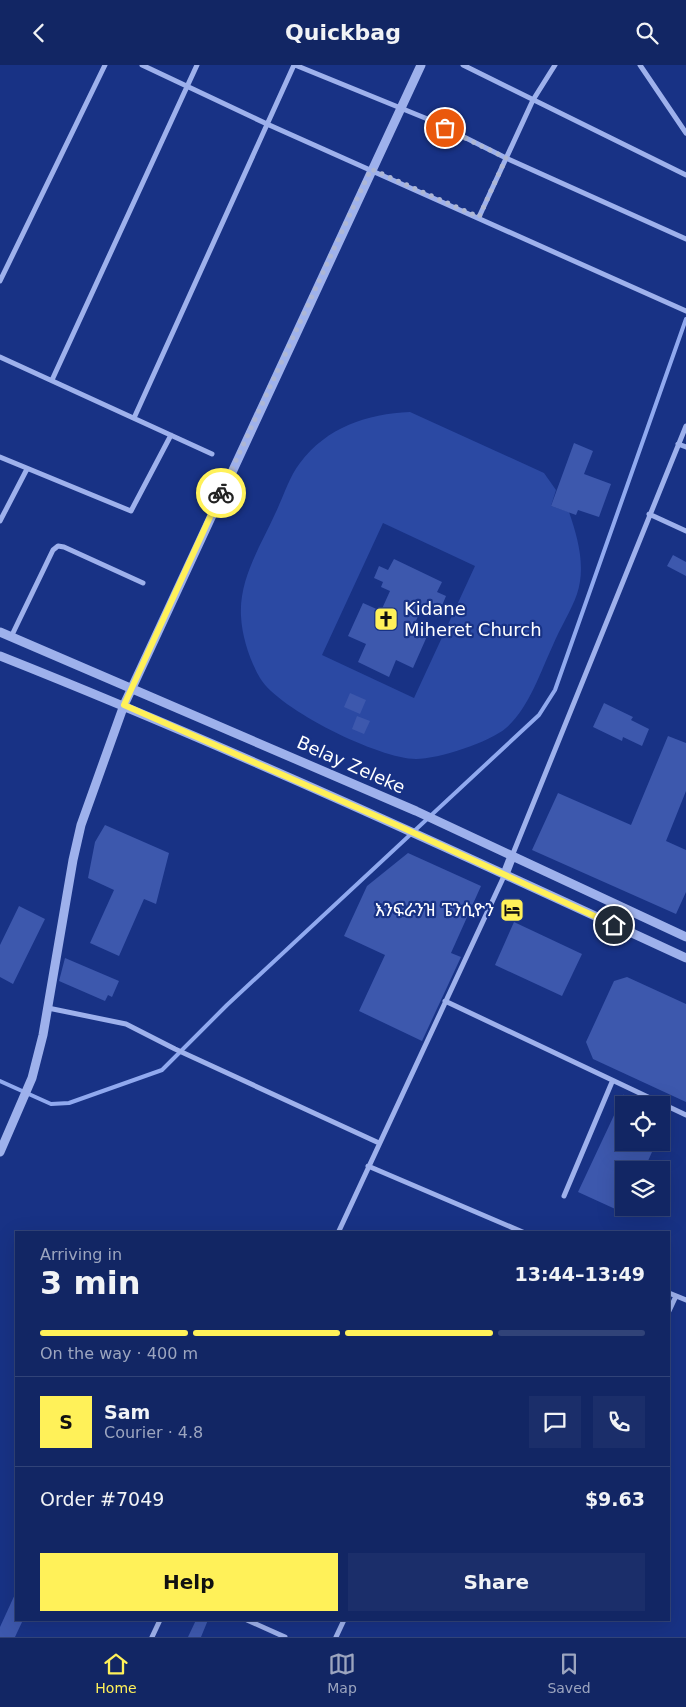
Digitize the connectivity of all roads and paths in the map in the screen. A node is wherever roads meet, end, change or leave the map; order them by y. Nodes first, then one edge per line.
1 (105, 65) edge
2 (142, 65) edge
3 (198, 65) edge
4 (295, 65) edge
5 (421, 65) edge
6 (463, 65) edge
7 (555, 65) edge
8 (640, 65) edge
9 (188, 87) junction
10 (533, 100) junction
11 (400, 109) junction
12 (267, 124) junction
13 (686, 133) edge
14 (506, 158) junction
15 (371, 169) junction
16 (686, 175) edge
17 (479, 217) junction
18 (686, 239) edge
19 (0, 281) edge
20 (686, 311) edge
21 (0, 357) edge
22 (52, 380) junction
23 (134, 418) junction
24 (686, 426) edge
25 (171, 435) junction
26 (678, 444) junction
27 (686, 447) edge
28 (212, 454) dead end
29 (0, 457) edge
30 (27, 469) junction
31 (649, 514) junction
32 (0, 521) edge
33 (686, 531) edge
34 (143, 583) dead end
35 (0, 632) edge
36 (11, 637) junction
37 (0, 656) edge
38 (131, 687) junction
39 (124, 705) junction
40 (512, 856) junction
41 (505, 874) junction
42 (686, 937) edge
43 (686, 958) edge
44 (445, 1001) junction
45 (48, 1008) junction
46 (612, 1082) junction
47 (686, 1115) edge
48 (379, 1143) junction
49 (0, 1152) edge
50 (368, 1167) junction
51 (564, 1196) dead end
52 (339, 1231) edge
53 (520, 1231) edge
54 (670, 1293) edge
55 (676, 1296) junction
56 (686, 1300) edge
57 (670, 1309) edge
58 (160, 1621) edge
59 (249, 1621) edge
60 (344, 1621) edge
61 (152, 1637) edge
62 (285, 1637) edge
63 (336, 1637) edge

1 - 19 street
2 - 9 street
3 - 9 street
4 - 11 street
4 - 12 street
5 - 11 street
6 - 10 street
7 - 10 street
8 - 13 street
9 - 12 street
9 - 22 street
10 - 14 street
10 - 16 street
11 - 14 street
11 - 15 street
12 - 15 street
12 - 23 street
14 - 17 street
14 - 18 street
15 - 17 street
15 - 38 street
17 - 20 street
21 - 22 street
22 - 23 street
23 - 25 street
24 - 26 street
25 - 28 street
25 - 30 street
26 - 27 street
26 - 31 street
29 - 30 street
30 - 32 street
31 - 33 street
31 - 40 street
34 - 36 street
35 - 36 street, Belay Zeleke
36 - 38 street, Belay Zeleke
37 - 39 street, Belay Zeleke
38 - 39 street
38 - 40 street, Belay Zeleke
39 - 41 street, Belay Zeleke
39 - 45 street
40 - 41 street
40 - 42 street, Belay Zeleke
41 - 43 street, Belay Zeleke
41 - 44 street
44 - 46 street
44 - 48 street
45 - 48 street
45 - 49 street
46 - 47 street
46 - 51 street
48 - 50 street
50 - 52 street
50 - 53 street
54 - 55 street
55 - 56 street
55 - 57 street
58 - 61 street
59 - 62 street
60 - 63 street

